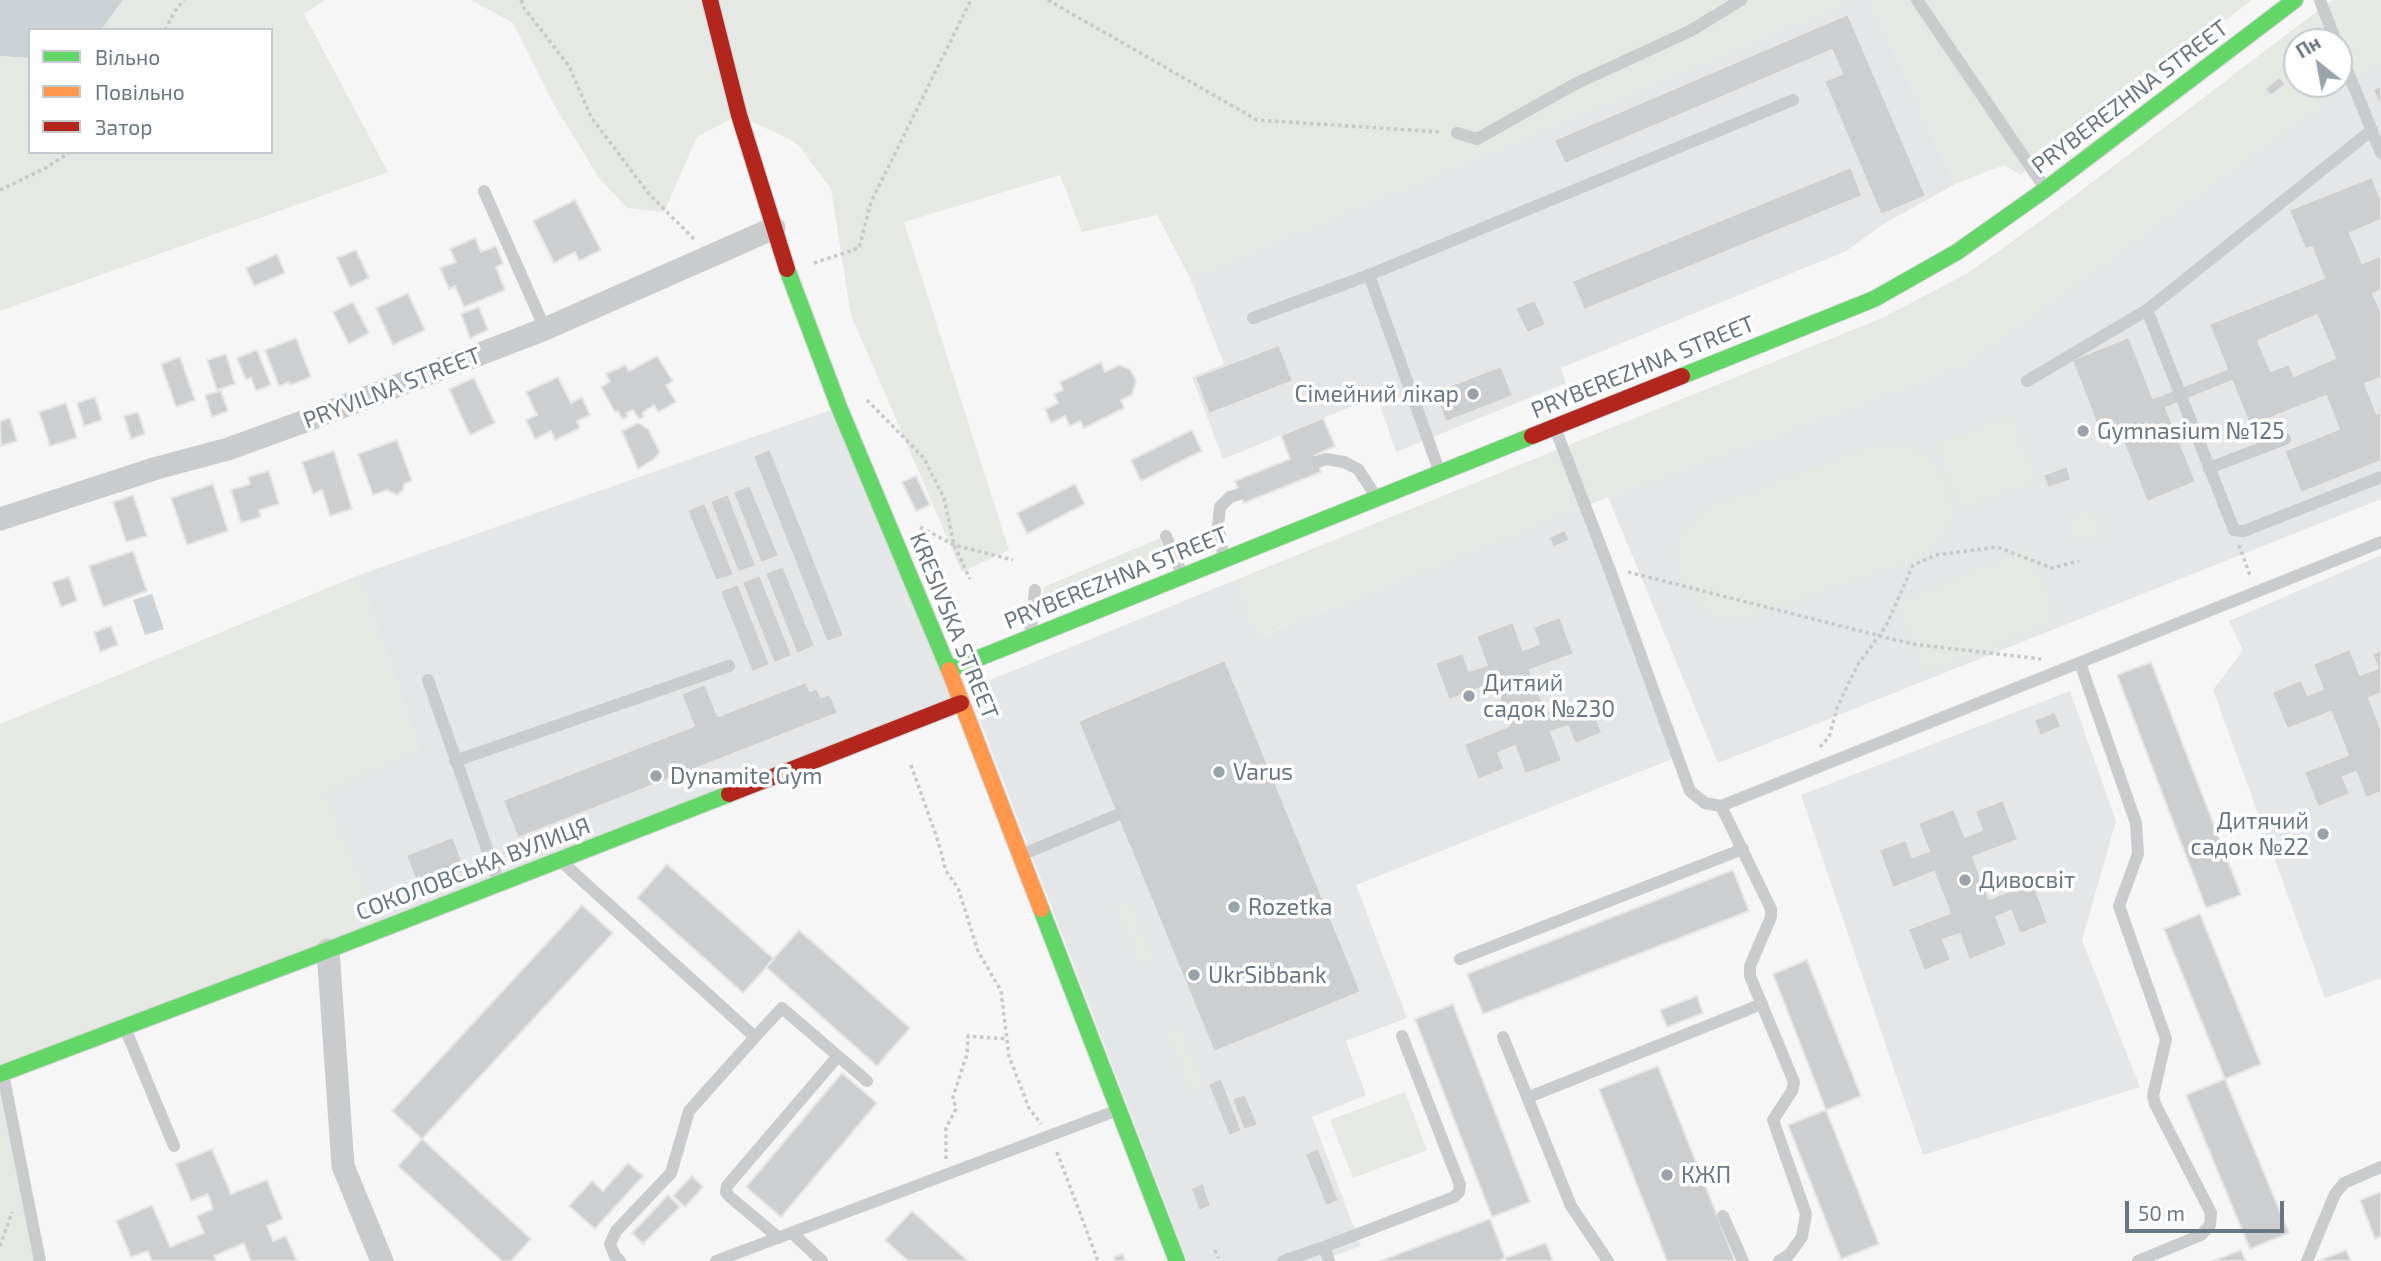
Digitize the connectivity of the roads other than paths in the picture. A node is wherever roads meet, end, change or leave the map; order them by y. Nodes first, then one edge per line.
1 (710, 0) edge
2 (1741, 0) edge
3 (1917, 0) edge
4 (2295, 0) edge
5 (2320, 0) edge
6 (2331, 28) edge
7 (2353, 84) edge
8 (1793, 100) dead end
9 (2372, 130) junction
10 (1457, 133) road end
11 (2381, 153) edge
12 (2046, 189) junction
13 (484, 191) dead end
14 (774, 228) junction
15 (1369, 275) junction
16 (2147, 310) junction
17 (1253, 318) dead end
18 (545, 330) junction
19 (2027, 381) dead end
20 (1555, 427) junction
21 (2284, 439) dead end
22 (1317, 462) dead end
23 (2209, 468) junction
24 (1440, 473) junction
25 (2381, 477) edge
26 (1240, 494) dead end
27 (1377, 498) junction
28 (0, 519) edge
29 (1166, 536) dead end
30 (2381, 542) edge
31 (1224, 560) junction
32 (1183, 576) junction
33 (1035, 590) dead end
34 (1029, 638) junction
35 (2080, 663) junction
36 (729, 666) dead end
37 (949, 670) junction
38 (428, 680) dead end
39 (961, 703) junction
40 (455, 761) junction
41 (1721, 806) junction
42 (1117, 815) dead end
43 (1743, 849) junction
44 (1020, 856) junction
45 (559, 860) junction
46 (499, 884) junction
47 (328, 950) junction
48 (1460, 959) dead end
49 (1762, 1004) junction
50 (125, 1027) junction
51 (1402, 1036) dead end
52 (755, 1037) junction
53 (1503, 1037) dead end
54 (838, 1056) junction
55 (2, 1074) edge
56 (867, 1081) dead end
57 (1529, 1097) junction
58 (1119, 1110) junction
59 (174, 1146) dead end
60 (2381, 1167) edge
61 (1724, 1216) dead end
62 (792, 1233) junction
63 (779, 1238) junction
64 (1324, 1247) junction
65 (40, 1261) edge
66 (383, 1261) edge
67 (620, 1261) edge
68 (716, 1261) edge
69 (822, 1261) edge
70 (1178, 1261) edge
71 (1283, 1261) edge
72 (1329, 1261) edge
73 (1608, 1261) edge
74 (1743, 1261) edge
75 (1779, 1261) edge
76 (2138, 1261) edge
77 (2307, 1261) edge

1 - 14 street, KRESIVSKA STREET
2 - 10 lane
3 - 12 lane
4 - 12 street, PRYBEREZHNA STREET
5 - 6 lane
7 - 9 lane
8 - 15 lane
9 - 11 lane
9 - 16 lane
12 - 20 street, PRYBEREZHNA STREET
13 - 18 lane
14 - 18 street, PRYVILNA STREET
14 - 37 street, KRESIVSKA STREET
15 - 17 lane
15 - 24 lane
16 - 19 lane
16 - 23 lane
18 - 28 street, PRYVILNA STREET
20 - 24 street, PRYBEREZHNA STREET
20 - 41 lane
21 - 23 lane
22 - 27 lane
23 - 25 lane
24 - 27 street, PRYBEREZHNA STREET
26 - 31 lane
27 - 31 street, PRYBEREZHNA STREET
29 - 32 lane
30 - 35 lane
31 - 32 street, PRYBEREZHNA STREET
32 - 34 street, PRYBEREZHNA STREET
33 - 34 lane
34 - 37 street, PRYBEREZHNA STREET
35 - 41 lane
35 - 76 lane
36 - 40 lane
37 - 39 street, KRESIVSKA STREET
38 - 40 lane
39 - 44 street, KRESIVSKA STREET
39 - 45 street, СОКОЛОВСЬКА ВУЛИЦЯ
40 - 46 lane
41 - 43 lane
42 - 44 lane
43 - 48 lane
43 - 49 lane
44 - 58 street, KRESIVSKA STREET
45 - 46 street, СОКОЛОВСЬКА ВУЛИЦЯ
45 - 52 lane
46 - 47 street, СОКОЛОВСЬКА ВУЛИЦЯ
47 - 50 street, СОКОЛОВСЬКА ВУЛИЦЯ
47 - 66 street
49 - 57 lane
49 - 75 lane
50 - 55 street, СОКОЛОВСЬКА ВУЛИЦЯ
50 - 59 lane
51 - 64 lane
52 - 54 lane
52 - 67 lane
53 - 57 lane
54 - 56 lane
54 - 63 lane
55 - 65 lane
57 - 73 lane
58 - 62 lane
58 - 70 street, KRESIVSKA STREET
60 - 77 lane
61 - 74 lane
62 - 63 lane
62 - 69 lane
63 - 68 lane
64 - 71 lane
64 - 72 lane

